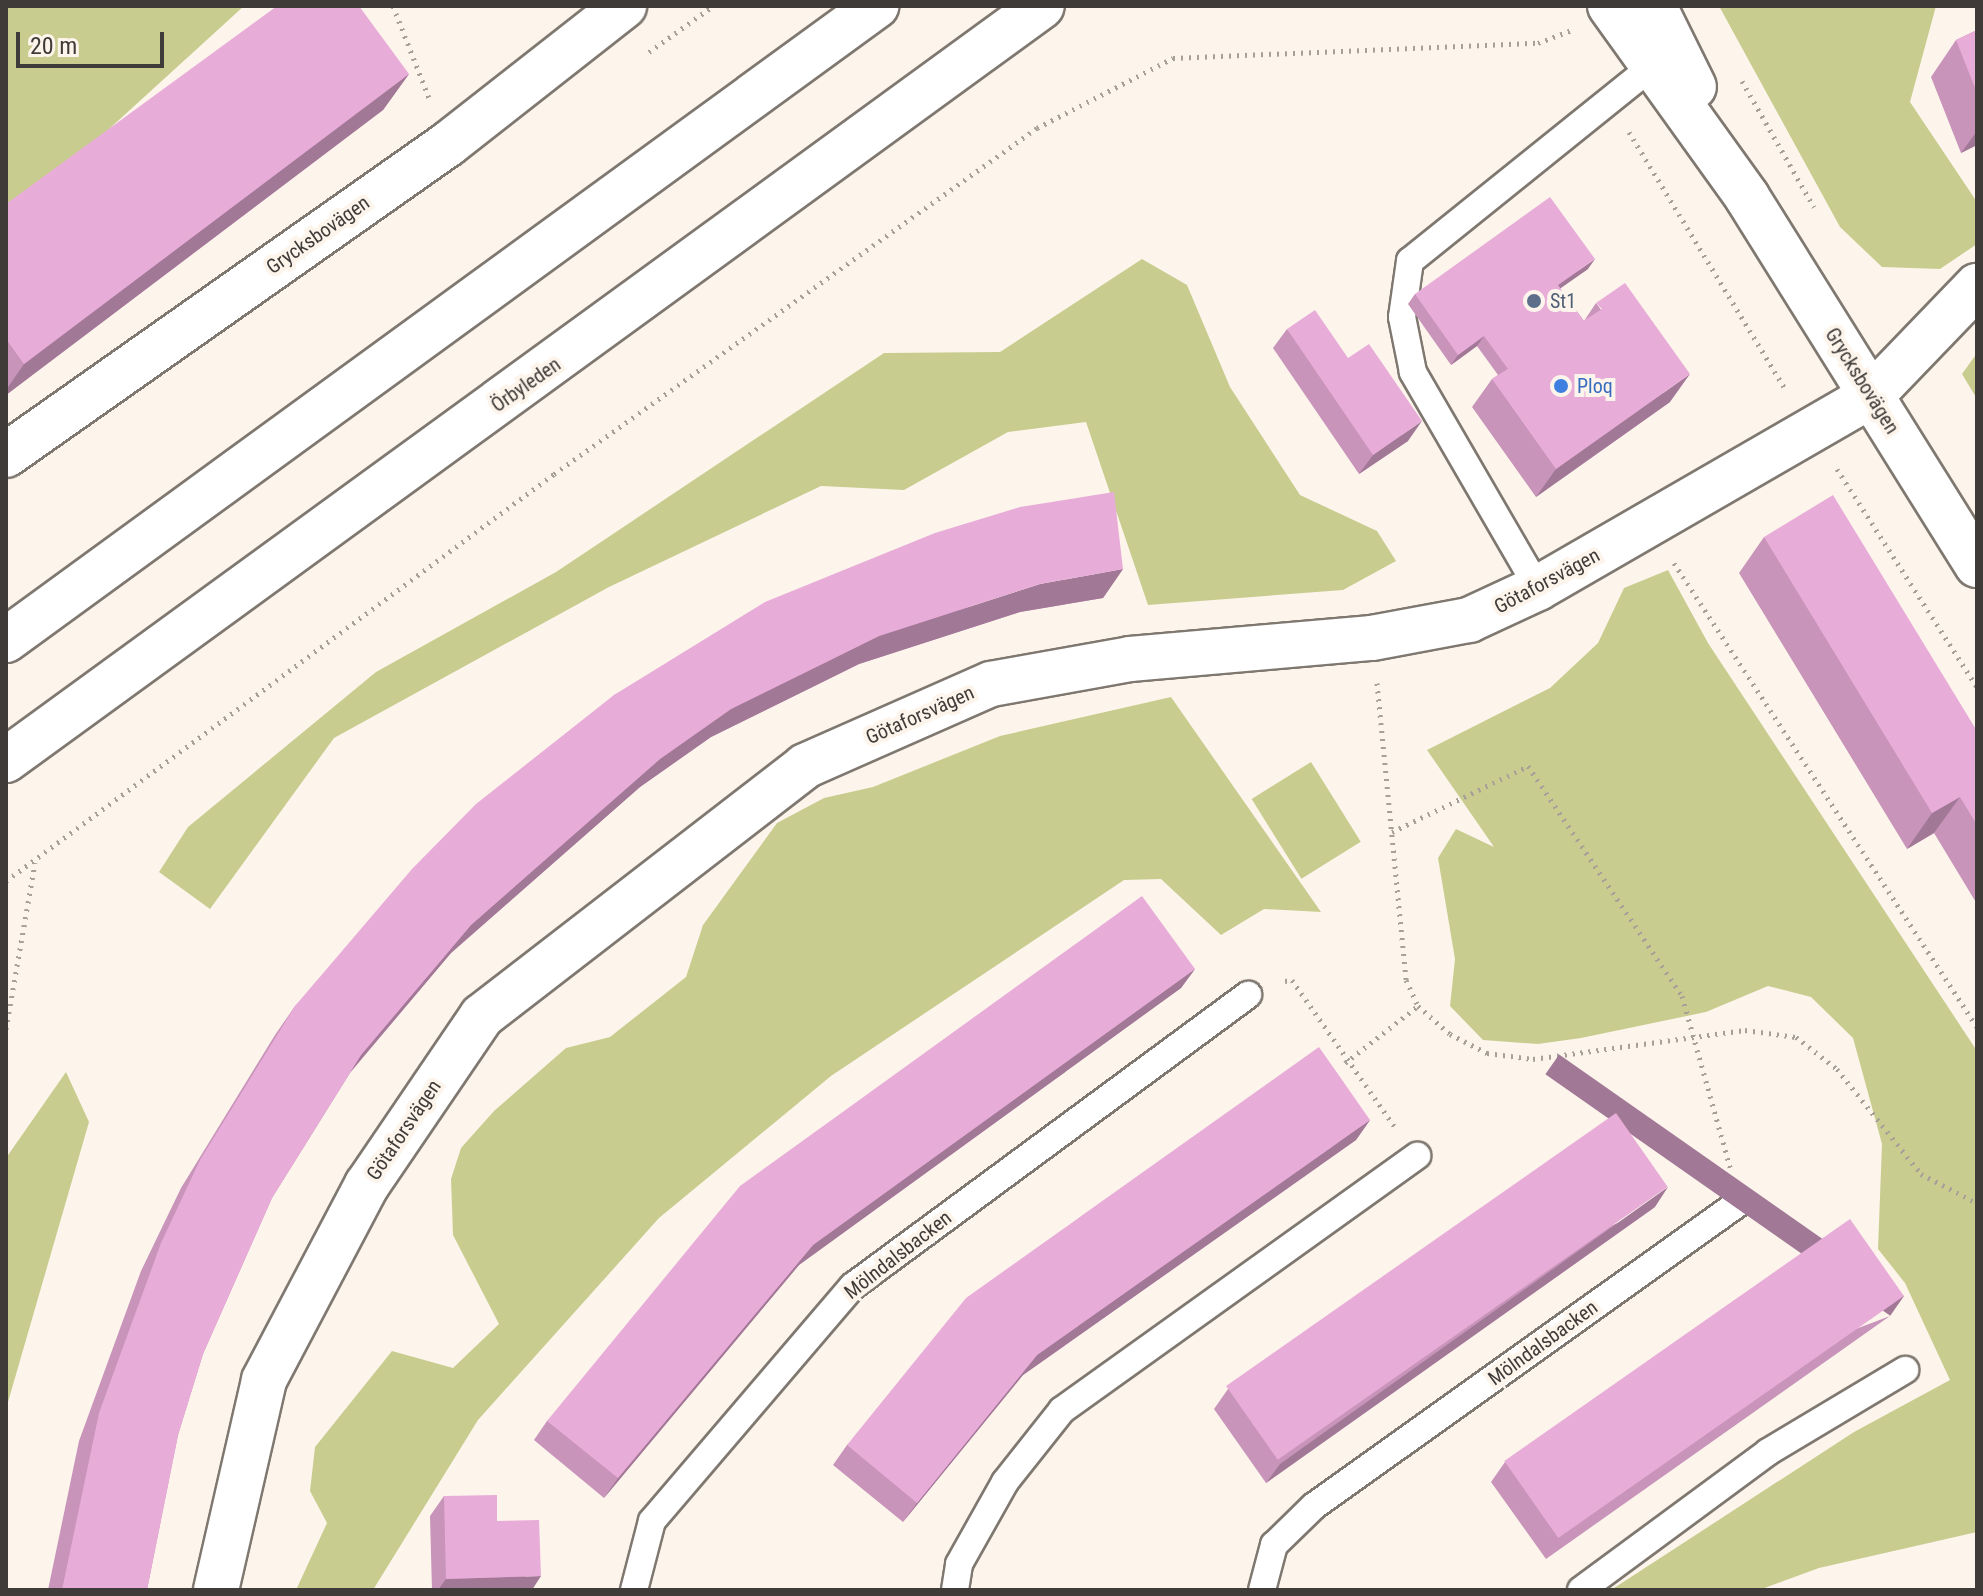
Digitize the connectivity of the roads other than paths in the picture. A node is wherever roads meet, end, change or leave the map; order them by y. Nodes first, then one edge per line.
1 (624, 6) edge
2 (876, 6) edge
3 (1042, 6) edge
4 (1610, 6) edge
5 (1654, 6) edge
6 (1664, 57) junction
7 (1977, 286) edge
8 (1871, 396) junction
9 (6, 455) edge
10 (1977, 565) edge
11 (1538, 588) junction
12 (6, 640) edge
13 (6, 760) edge
14 (1248, 995) road end
15 (1417, 1156) road end
16 (1737, 1204) dead end
17 (1905, 1370) dead end
18 (216, 1590) edge
19 (634, 1590) edge
20 (955, 1590) edge
21 (1262, 1590) edge
22 (1581, 1590) edge

1 - 9 street, Grycksbovägen
2 - 12 street
3 - 13 street, Örbyleden
4 - 6 street, Grycksbovägen
5 - 6 street, Grycksbovägen
6 - 8 street, Grycksbovägen
6 - 11 lane
7 - 8 street, Götaforsvägen
8 - 10 street, Grycksbovägen
8 - 11 street, Götaforsvägen
11 - 18 street, Götaforsvägen
14 - 19 lane, Mölndalsbacken
15 - 20 lane
16 - 21 lane, Mölndalsbacken
17 - 22 lane

